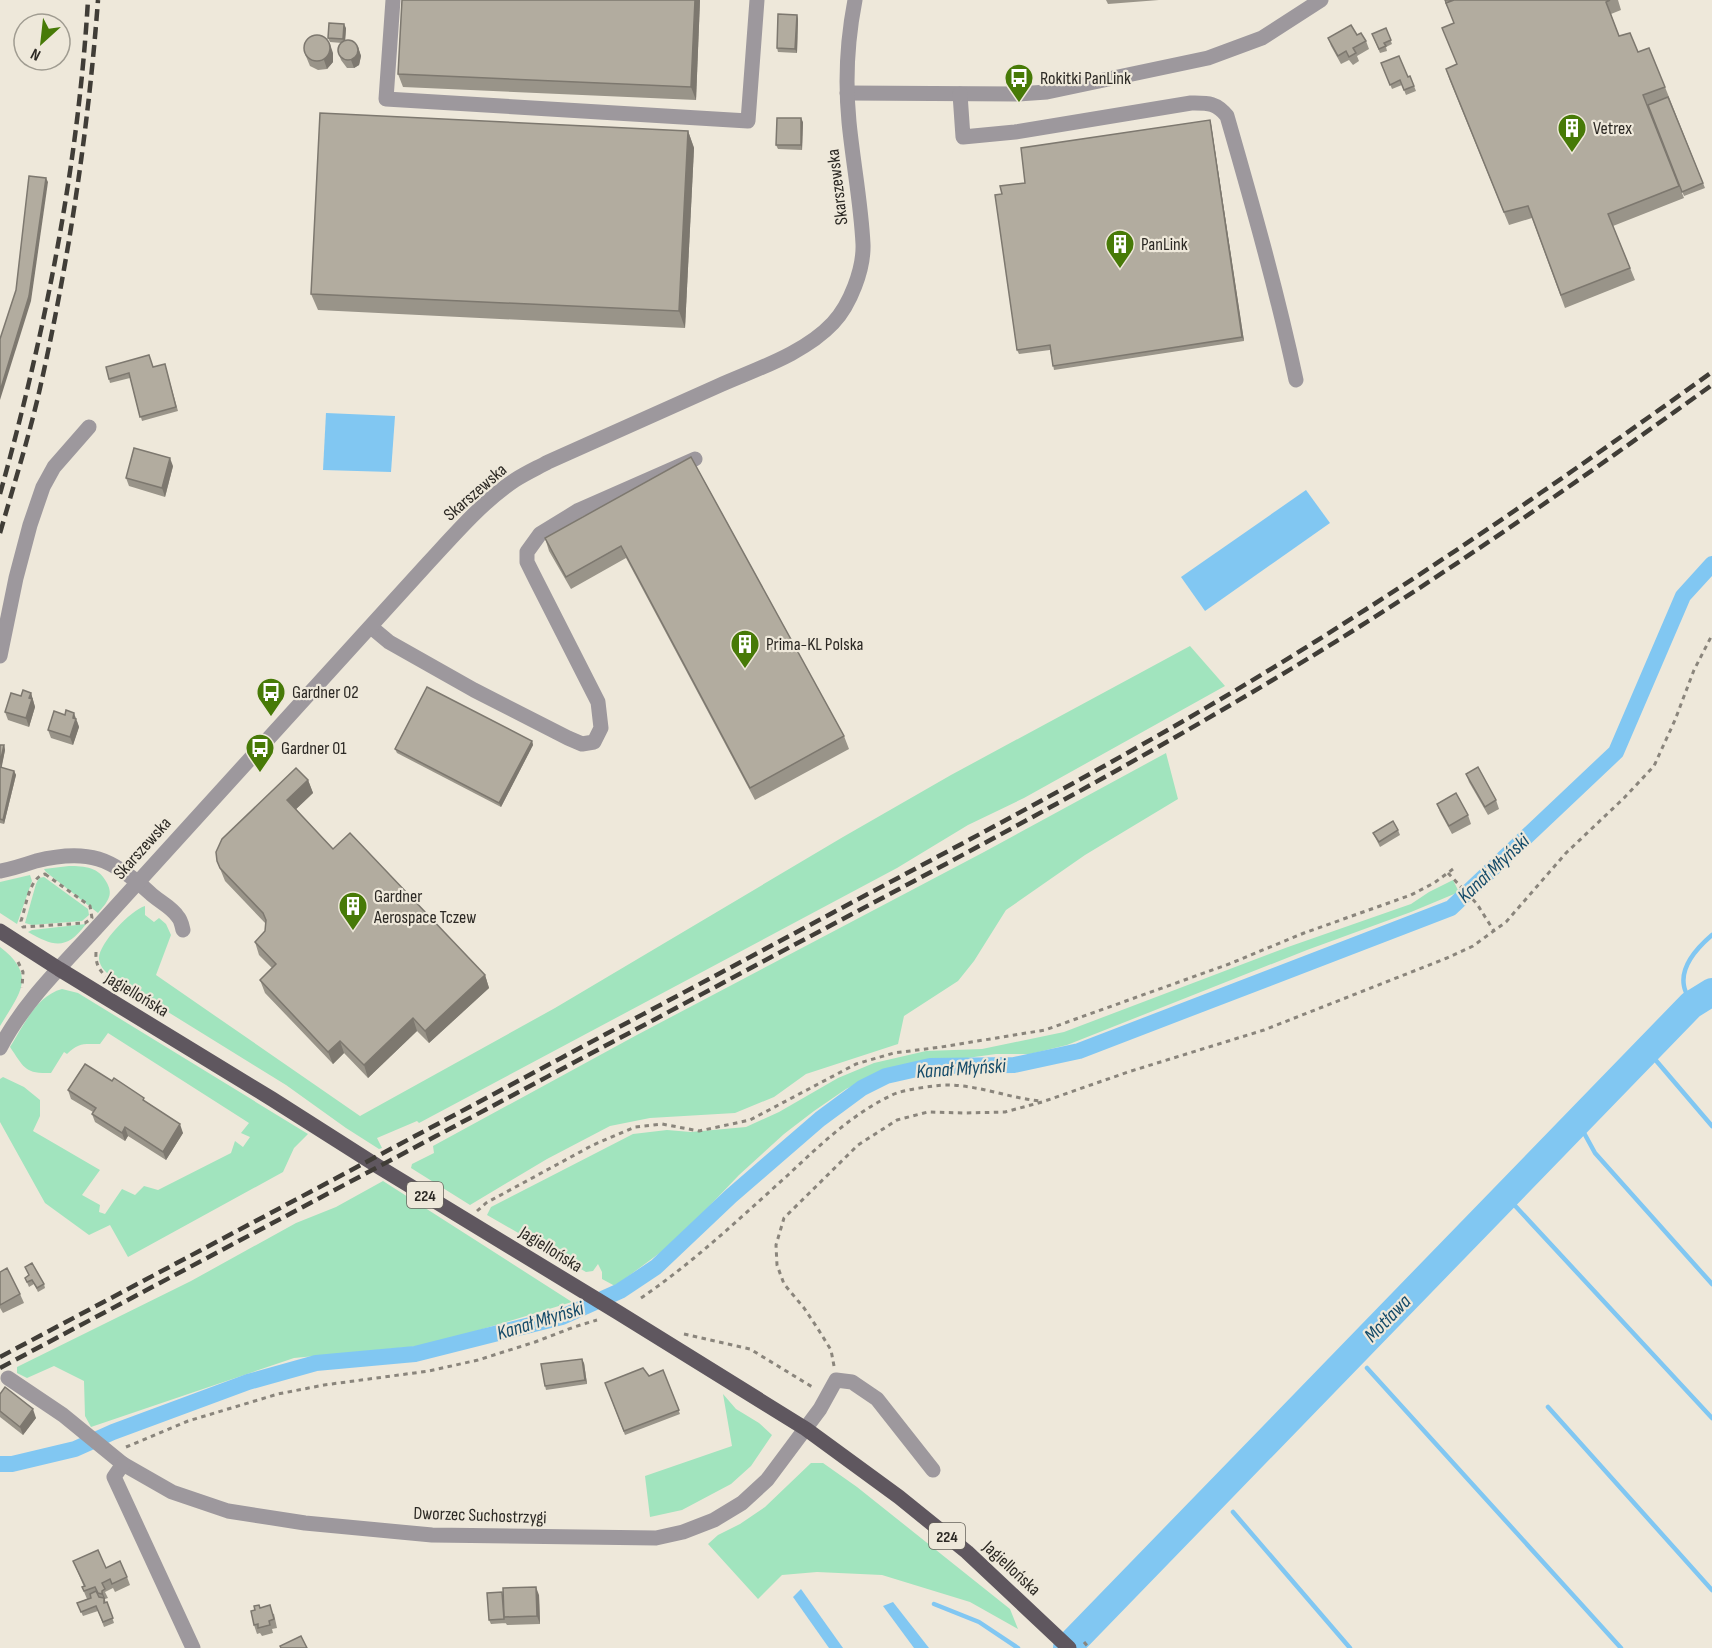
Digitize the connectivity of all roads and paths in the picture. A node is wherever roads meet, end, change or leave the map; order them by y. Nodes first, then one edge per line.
1 (393, 0) edge
2 (757, 0) edge
3 (855, 0) edge
4 (1321, 0) edge
5 (847, 93) junction
6 (960, 94) junction
7 (1296, 380) dead end
8 (89, 427) dead end
9 (695, 459) edge
10 (371, 627) junction
11 (1712, 635) edge
12 (0, 656) edge
13 (1454, 869) dead end
14 (0, 871) edge
15 (1448, 873) junction
16 (39, 875) dead end
17 (33, 882) dead end
18 (138, 882) junction
19 (183, 930) dead end
20 (0, 931) edge
21 (1494, 931) junction
22 (15, 957) dead end
23 (59, 969) junction
24 (21, 990) dead end
25 (0, 1048) edge
26 (1042, 1102) junction
27 (467, 1220) junction
28 (641, 1298) dead end
29 (597, 1320) dead end
30 (678, 1333) dead end
31 (8, 1378) dead end
32 (836, 1380) junction
33 (826, 1399) junction
34 (806, 1429) junction
35 (118, 1460) junction
36 (933, 1470) dead end
37 (193, 1648) edge
38 (1070, 1648) edge

1 - 2 street
3 - 5 street, Skarszewska
4 - 6 street
5 - 6 street
5 - 10 street, Skarszewska
6 - 7 street
8 - 12 street
9 - 10 street
10 - 18 street, Skarszewska
11 - 21 path
13 - 15 path
14 - 18 street
15 - 21 path
15 - 27 path
16 - 17 path
18 - 19 street
18 - 23 street, Skarszewska
20 - 23 main road, Jagiellońska / 224
21 - 26 path
22 - 24 path
23 - 25 street
23 - 27 main road, Jagiellońska / 224
26 - 28 path
26 - 32 path
27 - 34 main road, Jagiellońska / 224
29 - 35 path
30 - 33 path
31 - 35 street, Dworzec Suchostrzygi
32 - 33 street, Dworzec Suchostrzygi
32 - 36 street
33 - 34 street, Dworzec Suchostrzygi
34 - 35 street, Dworzec Suchostrzygi
34 - 38 main road, Jagiellońska / 224
35 - 37 street

